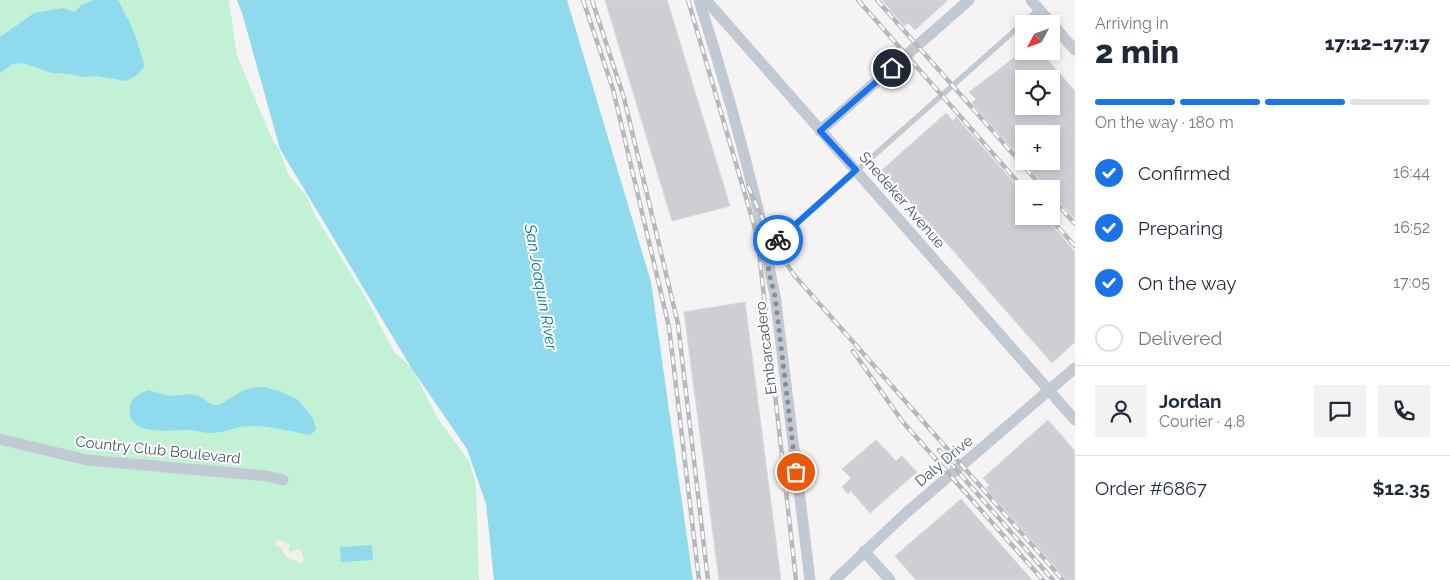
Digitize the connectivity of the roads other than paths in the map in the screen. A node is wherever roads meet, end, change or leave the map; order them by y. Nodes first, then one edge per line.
1 (699, 0) edge
2 (706, 0) edge
3 (969, 0) edge
4 (1035, 4) edge
5 (1075, 50) edge
6 (820, 131) junction
7 (856, 170) junction
8 (766, 247) junction
9 (1075, 368) edge
10 (1050, 391) junction
11 (1075, 420) edge
12 (0, 439) edge
13 (283, 480) dead end
14 (864, 551) junction
15 (810, 580) edge
16 (835, 580) edge
17 (890, 580) edge

1 - 8 street, Embarcadero
2 - 6 street, Snedeker Avenue
3 - 6 street
4 - 5 street
4 - 7 lane
6 - 7 street, Snedeker Avenue
7 - 8 lane
7 - 10 street, Snedeker Avenue
8 - 15 street, Embarcadero
9 - 10 street, Daly Drive
10 - 11 street, Snedeker Avenue
10 - 14 street, Daly Drive
12 - 13 street, Country Club Boulevard
14 - 16 street, Daly Drive
14 - 17 street

